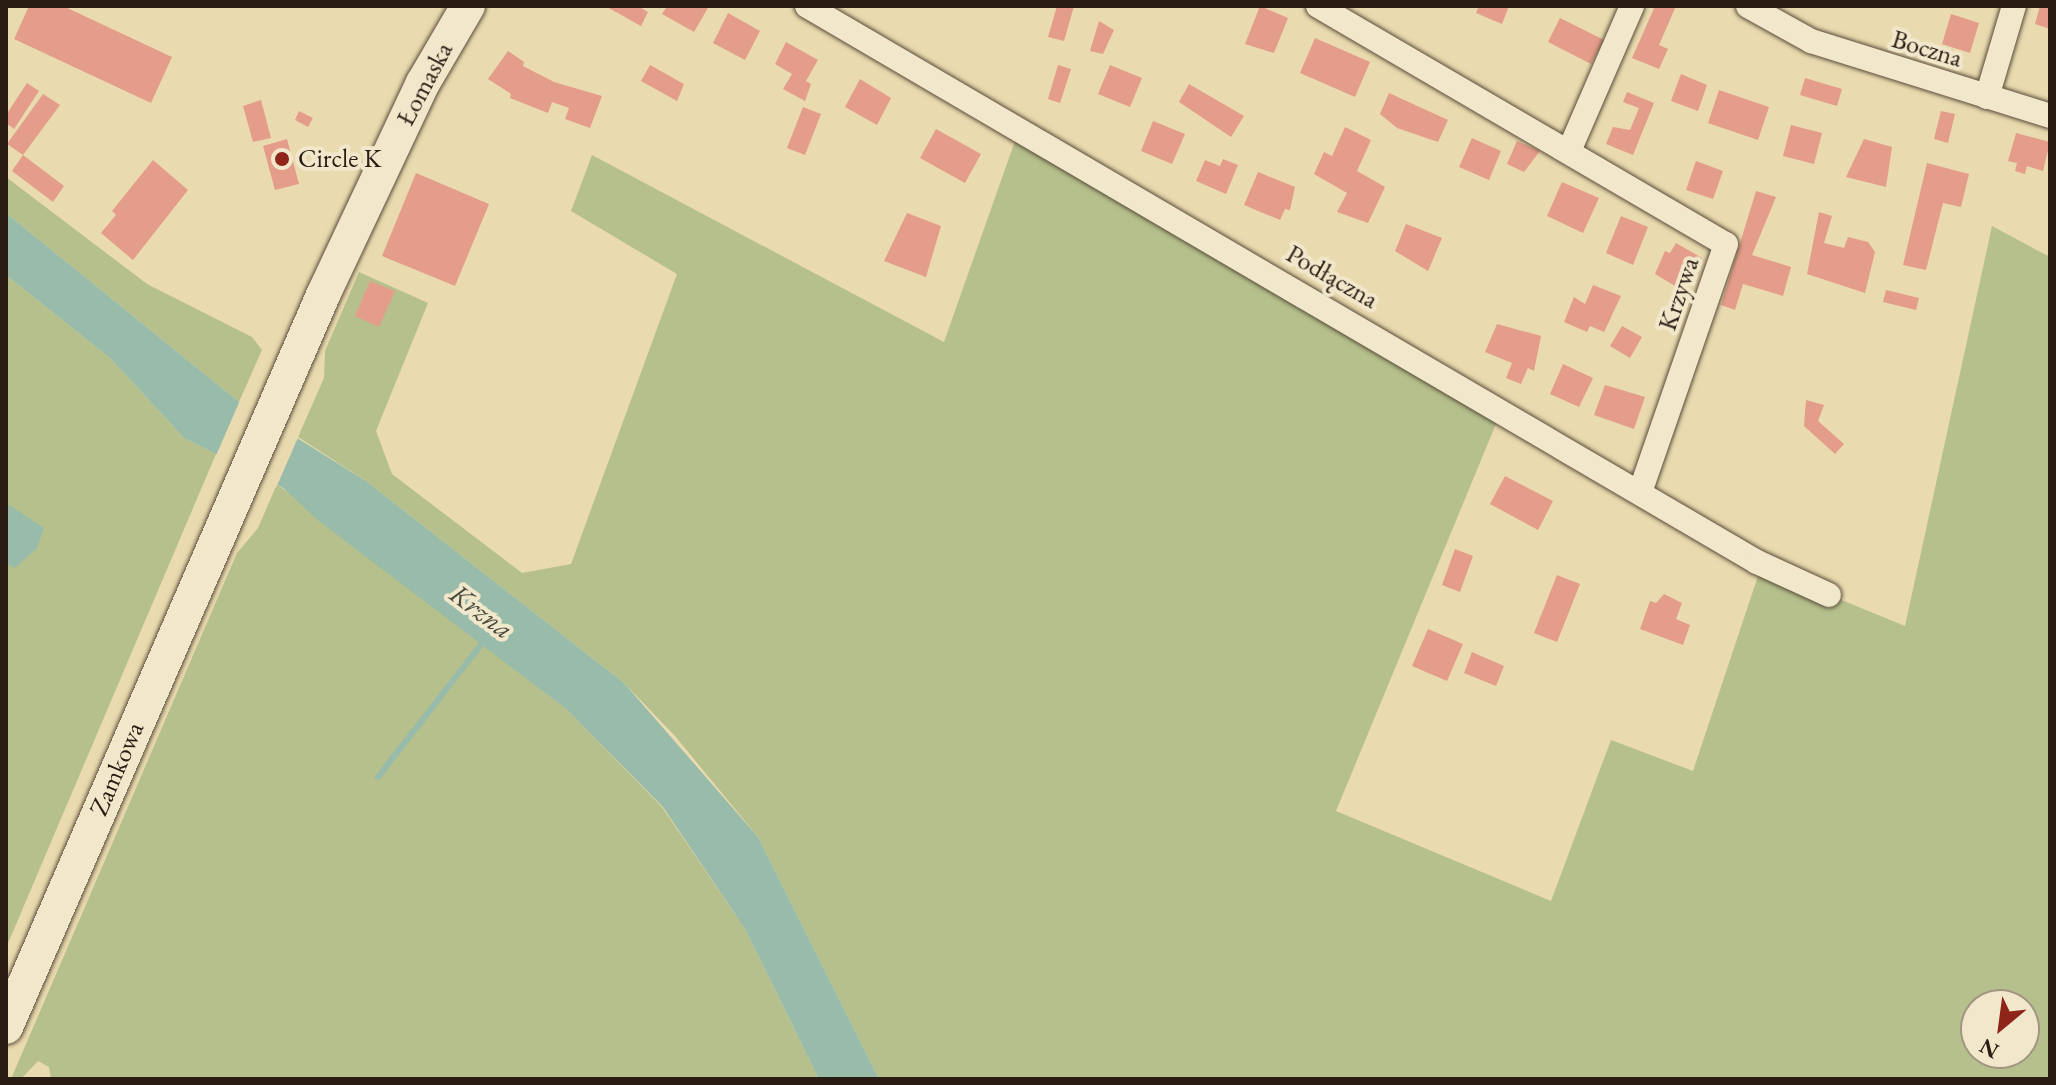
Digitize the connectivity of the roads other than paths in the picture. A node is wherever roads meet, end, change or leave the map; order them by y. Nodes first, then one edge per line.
1 (449, 6) edge
2 (468, 6) edge
3 (807, 6) edge
4 (1318, 6) edge
5 (1632, 6) edge
6 (1748, 6) edge
7 (2014, 6) edge
8 (1987, 97) junction
9 (2050, 116) edge
10 (1569, 151) junction
11 (324, 293) junction
12 (1641, 489) junction
13 (229, 511) joint
14 (1829, 595) dead end
15 (6, 1027) edge

1 - 11 main road, Łomaska
2 - 11 main road, Łomaska
3 - 12 street, Podłączna
4 - 10 street, Krzywa
5 - 10 street
6 - 8 street, Boczna
7 - 8 street
8 - 9 street, Boczna
10 - 12 street, Krzywa
11 - 13 main road, Łomaska
12 - 14 street, Podłączna
13 - 15 main road, Zamkowa

